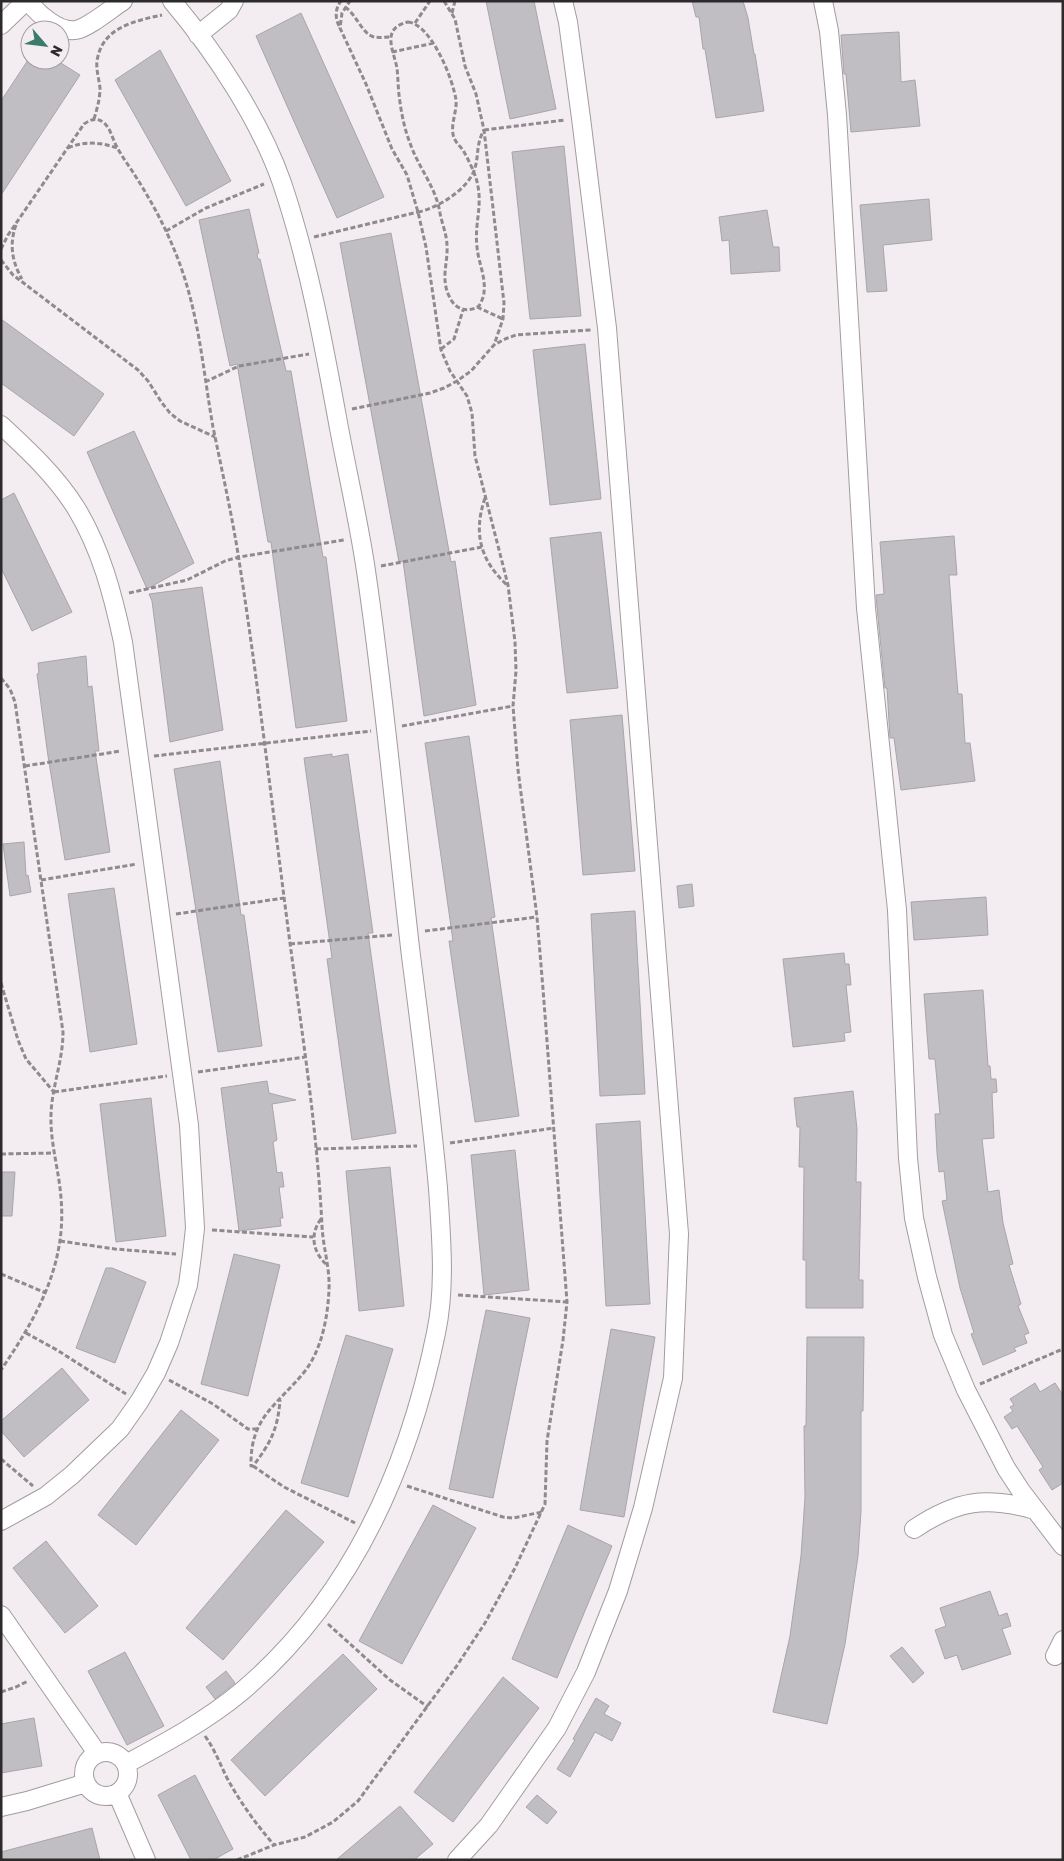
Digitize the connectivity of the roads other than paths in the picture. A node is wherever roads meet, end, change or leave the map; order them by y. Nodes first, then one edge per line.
1 (27, 1) edge
2 (123, 1) edge
3 (234, 1) edge
4 (563, 1) edge
5 (822, 1) edge
6 (176, 6) edge
7 (1, 25) edge
8 (198, 34) junction
9 (1, 425) edge
10 (1036, 1510) junction
11 (1, 1521) edge
12 (914, 1529) dead end
13 (1063, 1546) edge
14 (1, 1615) edge
15 (97, 1753) junction
16 (126, 1764) junction
17 (86, 1784) junction
18 (116, 1794) junction
19 (1, 1807) edge
20 (146, 1860) edge
21 (457, 1860) edge

1 - 2 street
1 - 7 street
3 - 8 street
4 - 21 street
5 - 10 street
6 - 8 street
8 - 16 street
9 - 11 street
10 - 12 street
10 - 13 street
14 - 15 street
15 - 16 street
15 - 17 street
16 - 18 street
17 - 18 street
17 - 19 street
18 - 20 street

